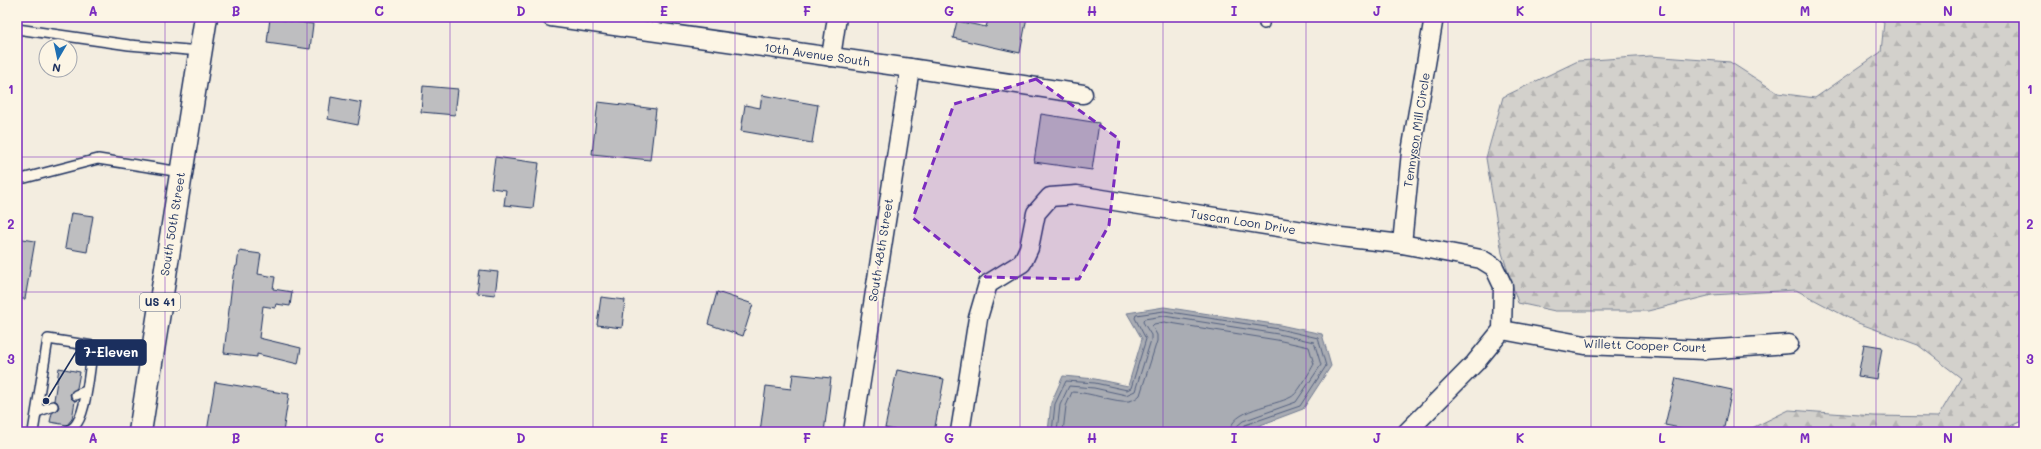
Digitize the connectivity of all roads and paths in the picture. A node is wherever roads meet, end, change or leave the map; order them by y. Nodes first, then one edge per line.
1 (206, 17) edge
2 (551, 17) edge
3 (837, 17) edge
4 (1434, 17) edge
5 (627, 23) edge
6 (17, 29) edge
7 (200, 51) junction
8 (831, 57) junction
9 (910, 68) junction
10 (1083, 94) dead end
11 (181, 172) junction
12 (17, 178) edge
13 (1402, 244) junction
14 (1502, 330) junction
15 (1789, 344) dead end
16 (93, 346) junction
17 (152, 356) junction
18 (86, 391) junction
19 (76, 395) dead end
20 (53, 406) dead end
21 (37, 412) junction
22 (34, 432) edge
23 (65, 432) edge
24 (140, 432) edge
25 (853, 432) edge
26 (960, 432) edge
27 (1407, 432) edge

1 - 7 main road, South 50th Street / US 41
2 - 5 street, 10th Avenue South
3 - 8 street
4 - 13 street, Tennyson Mill Circle
5 - 8 street, 10th Avenue South
6 - 7 lane
7 - 11 main road, South 50th Street / US 41
8 - 9 street, 10th Avenue South
9 - 10 street, 10th Avenue South
9 - 25 street, South 48th Street
11 - 12 lane
11 - 17 main road, South 50th Street / US 41
13 - 14 street, Tuscan Loon Drive
13 - 26 street, Tuscan Loon Drive
14 - 15 street, Willett Cooper Court
14 - 27 street
16 - 17 lane
16 - 18 lane
16 - 21 lane
17 - 24 main road, South 50th Street / US 41
18 - 19 lane
18 - 23 lane
20 - 21 lane
21 - 22 lane

